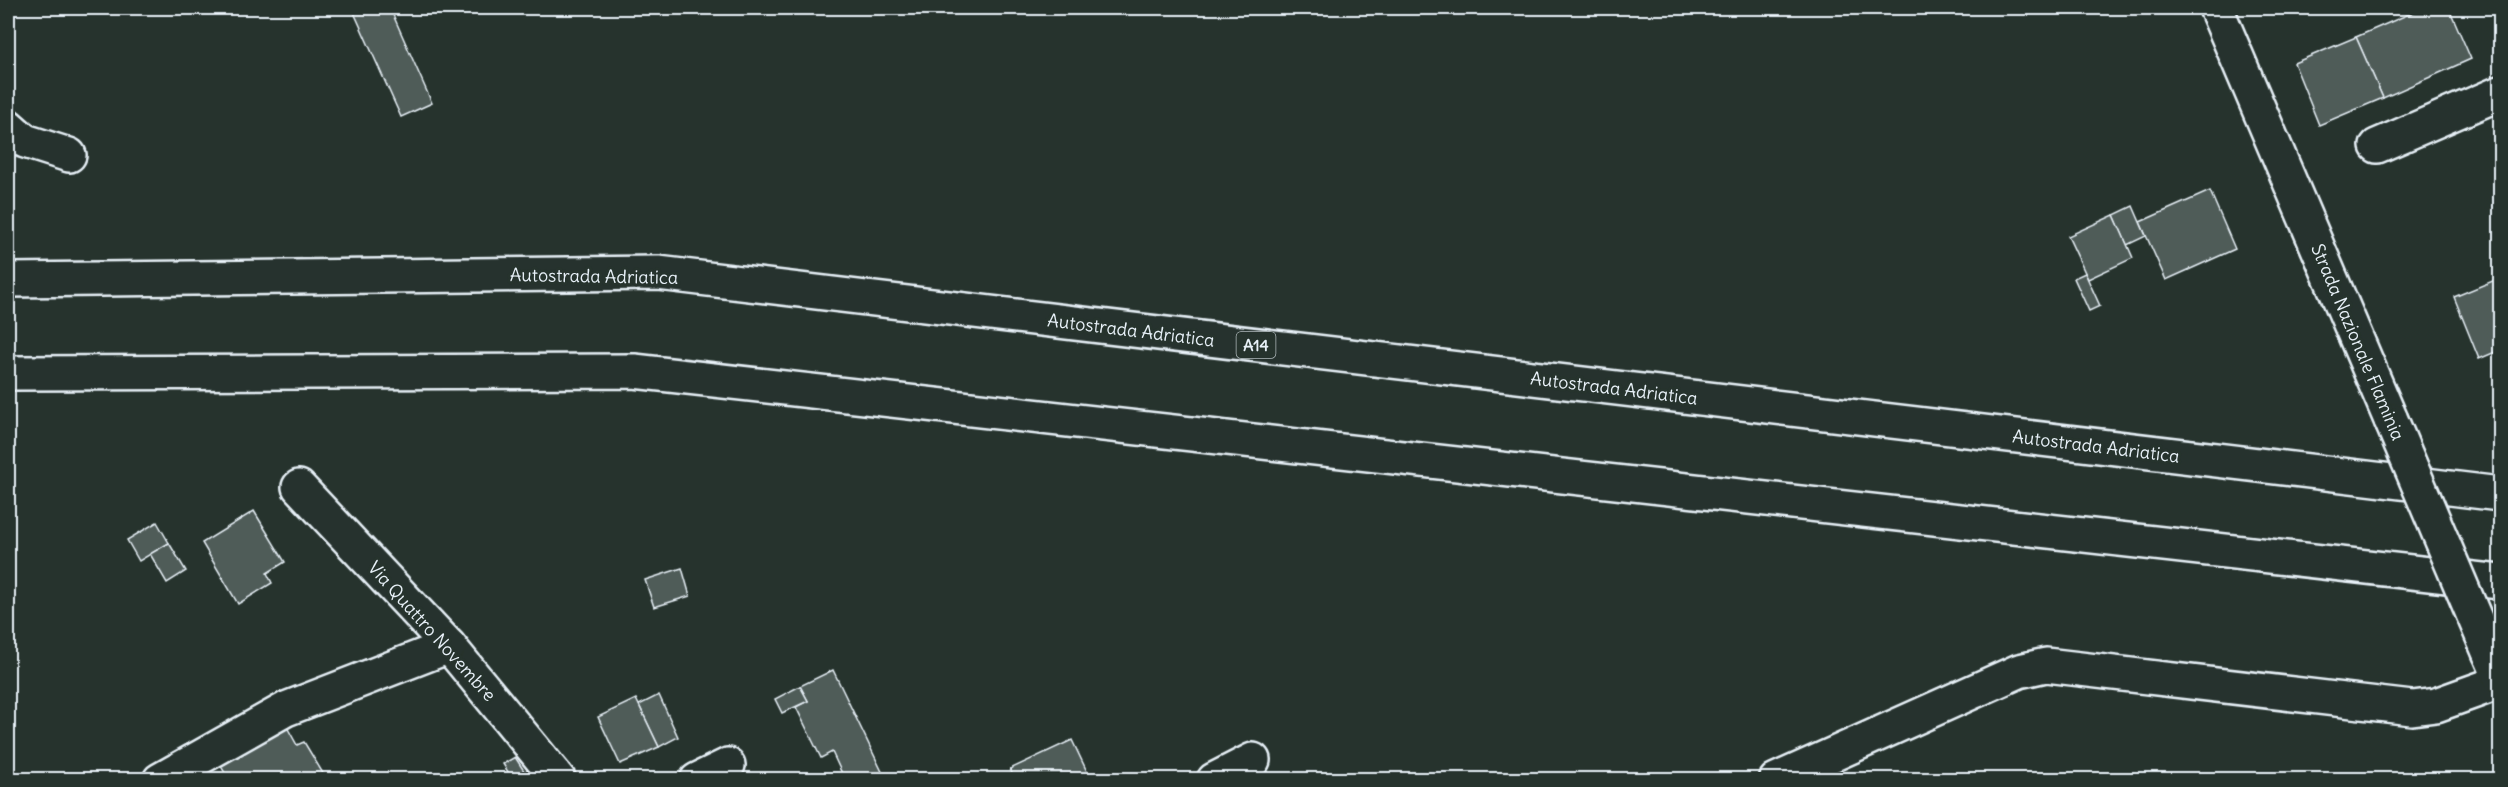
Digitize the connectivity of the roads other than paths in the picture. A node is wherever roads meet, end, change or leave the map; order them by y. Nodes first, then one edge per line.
1 (2216, 8) edge
2 (2500, 93) edge
3 (8, 126) edge
4 (2377, 146) dead end
5 (69, 155) dead end
6 (8, 280) edge
7 (8, 373) edge
8 (299, 487) dead end
9 (2500, 494) edge
10 (2500, 582) edge
11 (449, 646) junction
12 (2497, 671) edge
13 (1253, 760) dead end
14 (728, 765) dead end
15 (160, 780) edge
16 (559, 780) edge
17 (697, 780) edge
18 (1214, 780) edge
19 (1776, 780) edge

1 - 12 main road, Strada Nazionale Flaminia, bridge
2 - 4 main road
3 - 5 main road
6 - 9 main road, Autostrada Adriatica / A14
7 - 10 main road
8 - 11 main road, Via Quattro Novembre
11 - 15 main road
11 - 16 main road, Via Quattro Novembre
12 - 19 main road
13 - 18 main road
14 - 17 main road

